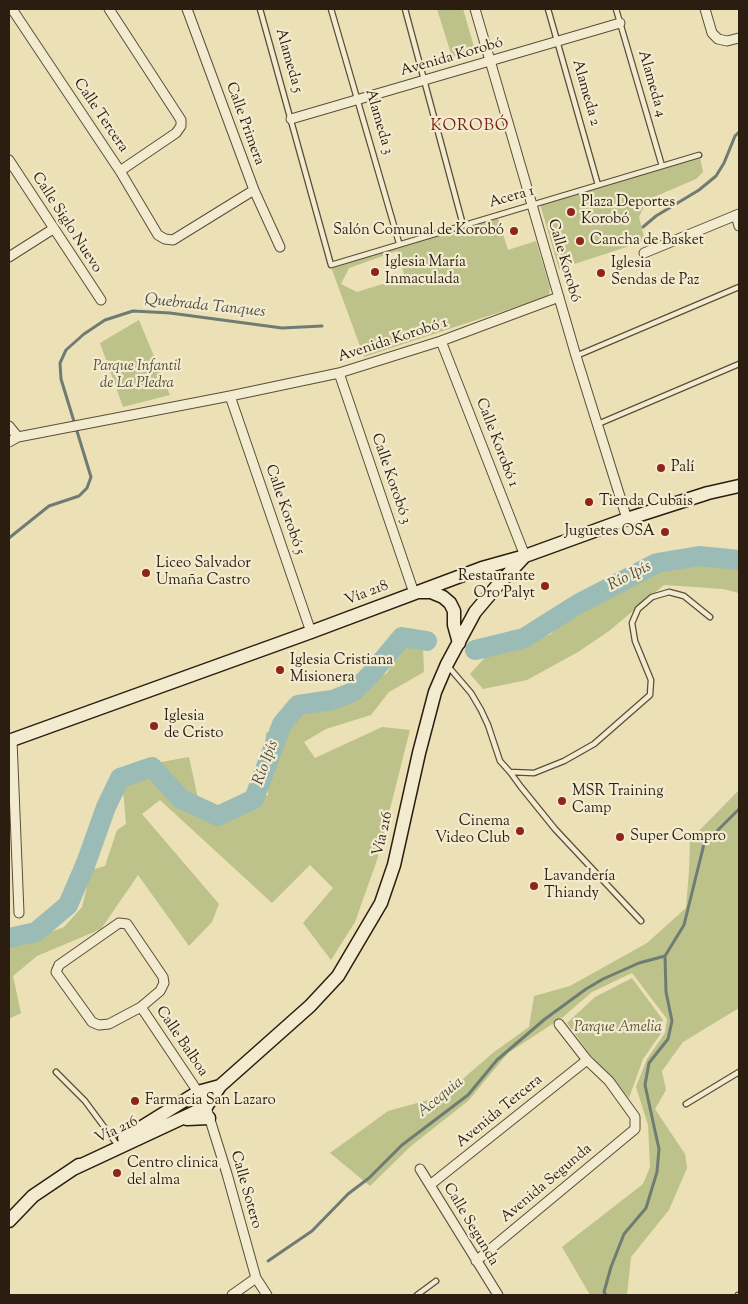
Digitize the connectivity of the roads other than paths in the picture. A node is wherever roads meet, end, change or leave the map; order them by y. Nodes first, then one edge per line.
1 (12, 9) edge
2 (108, 9) edge
3 (187, 9) edge
4 (260, 9) edge
5 (331, 9) edge
6 (405, 9) edge
7 (475, 9) edge
8 (548, 9) edge
9 (616, 9) edge
10 (705, 9) edge
11 (620, 24) junction
12 (739, 38) edge
13 (558, 42) junction
14 (490, 61) junction
15 (425, 80) junction
16 (358, 100) junction
17 (291, 120) junction
18 (699, 155) dead end
19 (9, 160) edge
20 (662, 166) junction
21 (120, 171) junction
22 (598, 185) junction
23 (254, 190) junction
24 (532, 205) junction
25 (738, 215) edge
26 (463, 225) junction
27 (739, 226) edge
28 (53, 229) junction
29 (400, 244) junction
30 (280, 247) dead end
31 (644, 253) dead end
32 (9, 257) edge
33 (331, 265) joint
34 (739, 287) edge
35 (559, 297) junction
36 (101, 300) dead end
37 (442, 341) junction
38 (576, 356) junction
39 (739, 364) edge
40 (339, 373) junction
41 (230, 396) junction
42 (597, 425) junction
43 (9, 426) edge
44 (18, 437) junction
45 (9, 442) edge
46 (739, 486) edge
47 (627, 520) junction
48 (525, 556) junction
49 (414, 593) junction
50 (710, 617) dead end
51 (311, 632) junction
52 (459, 643) junction
53 (446, 664) junction
54 (10, 740) edge
55 (510, 772) junction
56 (19, 913) dead end
57 (641, 921) dead end
58 (141, 1007) junction
59 (560, 1024) dead end
60 (587, 1060) junction
61 (56, 1072) dead end
62 (739, 1072) edge
63 (220, 1086) junction
64 (198, 1092) junction
65 (686, 1104) dead end
66 (207, 1112) junction
67 (116, 1143) junction
68 (73, 1169) junction
69 (420, 1169) dead end
70 (430, 1185) junction
71 (9, 1221) edge
72 (476, 1261) junction
73 (256, 1278) junction
74 (436, 1282) dead end
75 (232, 1295) edge
76 (267, 1295) edge
77 (417, 1295) edge
78 (498, 1295) edge

1 - 21 street, Calle Tercera
2 - 21 street
3 - 23 street, Calle Primera
4 - 17 lane, Alameda 5
5 - 16 lane, Alameda 3
6 - 15 lane
7 - 14 street, Calle Korobó
8 - 13 lane, Alameda 2
9 - 11 lane, Alameda 4
10 - 12 street
11 - 13 street, Avenida Korobó
11 - 20 lane, Alameda 4
13 - 14 street, Avenida Korobó
13 - 22 lane, Alameda 2
14 - 15 street, Avenida Korobó
14 - 24 street, Calle Korobó
15 - 16 street, Avenida Korobó
15 - 26 lane
16 - 17 street, Avenida Korobó
16 - 29 lane, Alameda 3
17 - 33 lane, Alameda 5
18 - 20 lane, Acera 1
19 - 28 street, Calle Siglo Nuevo
20 - 22 lane, Acera 1
21 - 23 street, Calle Tercera
22 - 24 lane, Acera 1
23 - 30 street, Calle Primera
24 - 26 lane, Acera 1
24 - 35 street, Calle Korobó
25 - 27 street
25 - 31 street
26 - 29 lane, Acera 1
28 - 32 street
28 - 36 street, Calle Siglo Nuevo
29 - 33 lane, Acera 1
34 - 38 lane
35 - 37 street, Avenida Korobó 1
35 - 38 street, Calle Korobó
37 - 40 street, Avenida Korobó 1
37 - 48 street, Calle Korobó 1
38 - 42 street, Calle Korobó
39 - 42 lane
40 - 41 street, Avenida Korobó 1
40 - 49 street, Calle Korobó 3
41 - 44 street, Avenida Korobó 1
41 - 51 street, Calle Korobó 5
42 - 47 street, Calle Korobó
43 - 44 street
44 - 45 street, Avenida Korobó 1
46 - 47 main road, Vía 218
47 - 48 main road, Vía 218
48 - 49 main road, Vía 218
48 - 52 main road, Vía 216
49 - 51 main road, Vía 218
49 - 52 main road
50 - 55 lane
51 - 54 main road, Vía 218
52 - 53 main road, Vía 216
53 - 55 lane
53 - 63 main road, Vía 216
54 - 56 street
55 - 57 lane
58 - 58 street, Calle Balboa
58 - 64 street, Calle Balboa
59 - 60 street
60 - 70 street, Avenida Tercera
60 - 72 street, Avenida Segunda
61 - 67 lane
62 - 65 lane
63 - 64 main road, Vía 216
63 - 66 main road, Vía 216
64 - 66 street, Calle Sotero
64 - 67 main road, Vía 216
66 - 68 main road, Vía 216
66 - 73 street, Calle Sotero
67 - 68 main road, Vía 216
68 - 71 main road, Vía 216
69 - 70 street, Calle Segunda
70 - 72 street, Calle Segunda
72 - 78 street, Calle Segunda
73 - 75 street
73 - 76 street, Calle Sotero
74 - 77 lane

